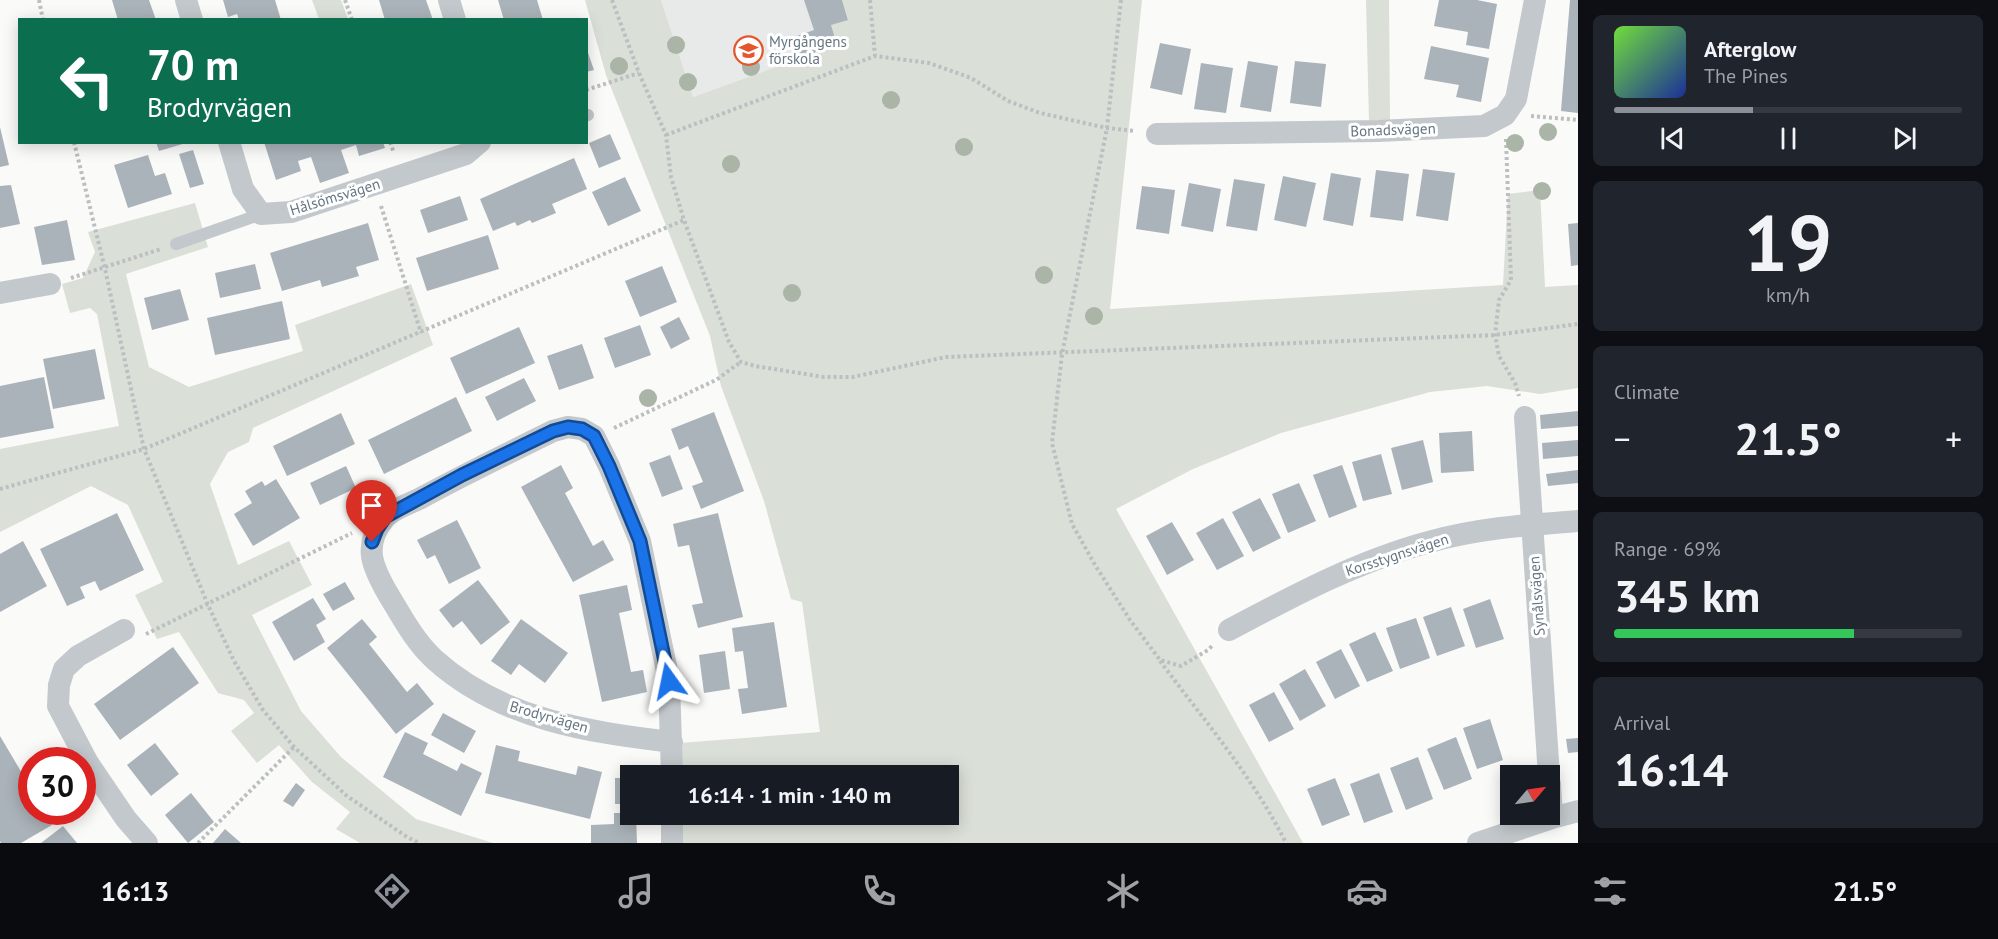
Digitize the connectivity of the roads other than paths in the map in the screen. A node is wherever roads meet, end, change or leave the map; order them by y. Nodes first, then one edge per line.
1 (186, 0) edge
2 (449, 0) edge
3 (1535, 0) edge
4 (191, 18) edge
5 (454, 18) edge
6 (1157, 134) road end
7 (230, 144) edge
8 (478, 144) edge
9 (261, 214) junction
10 (176, 244) road end
11 (50, 284) road end
12 (0, 293) edge
13 (1525, 417) road end
14 (1578, 520) edge
15 (1533, 525) junction
16 (124, 630) road end
17 (1228, 630) road end
18 (672, 742) junction
19 (672, 765) edge
20 (1548, 765) edge
21 (1578, 811) edge
22 (1560, 816) edge
23 (672, 825) edge
24 (1531, 825) edge
25 (147, 843) edge
26 (672, 843) edge
27 (1478, 843) edge

1 - 4 street
2 - 5 street
3 - 6 street, Bonadsvägen
7 - 9 street
8 - 9 street, Hålsömsvägen
9 - 10 lane
11 - 12 street
13 - 15 street, Synålsvägen
14 - 15 street, Korsstygnsvägen
15 - 17 street, Korsstygnsvägen
15 - 20 street, Synålsvägen
16 - 25 street
18 - 18 street, Brodyrvägen
18 - 19 street
21 - 22 street
23 - 26 street
24 - 27 street

